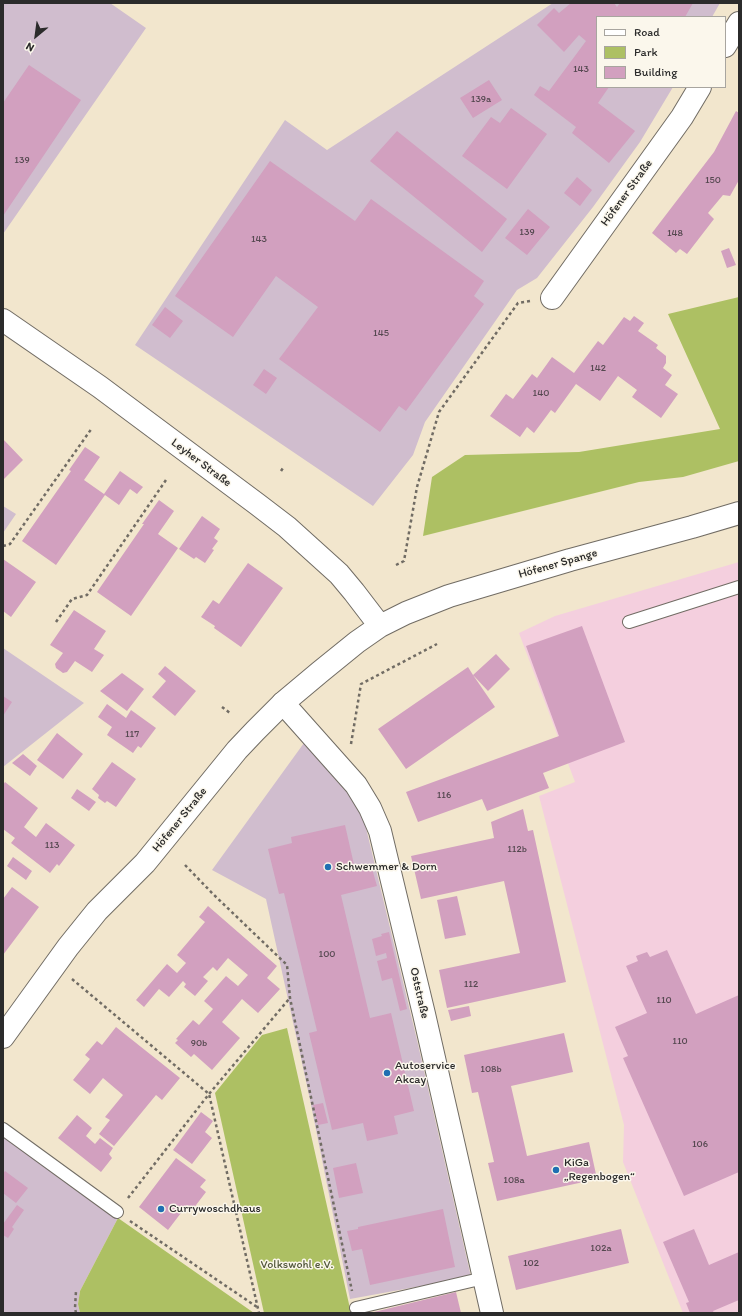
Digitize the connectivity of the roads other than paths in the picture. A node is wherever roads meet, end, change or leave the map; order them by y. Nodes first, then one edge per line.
1 (739, 23) edge
2 (726, 44) edge
3 (699, 88) edge
4 (552, 298) road end
5 (3, 320) edge
6 (739, 513) edge
7 (739, 587) edge
8 (629, 622) dead end
9 (380, 626) junction
10 (283, 703) junction
11 (3, 1037) edge
12 (3, 1129) edge
13 (117, 1212) road end
14 (484, 1278) junction
15 (356, 1308) road end
16 (492, 1313) edge

1 - 2 main road
3 - 4 main road, Höfener Straße
5 - 9 main road, Leyher Straße
6 - 9 main road, Höfener Spange
7 - 8 lane
9 - 10 main road, Höfener Straße
10 - 11 main road, Höfener Straße
10 - 14 main road, Oststraße
12 - 13 lane
14 - 15 lane
14 - 16 main road, Oststraße

